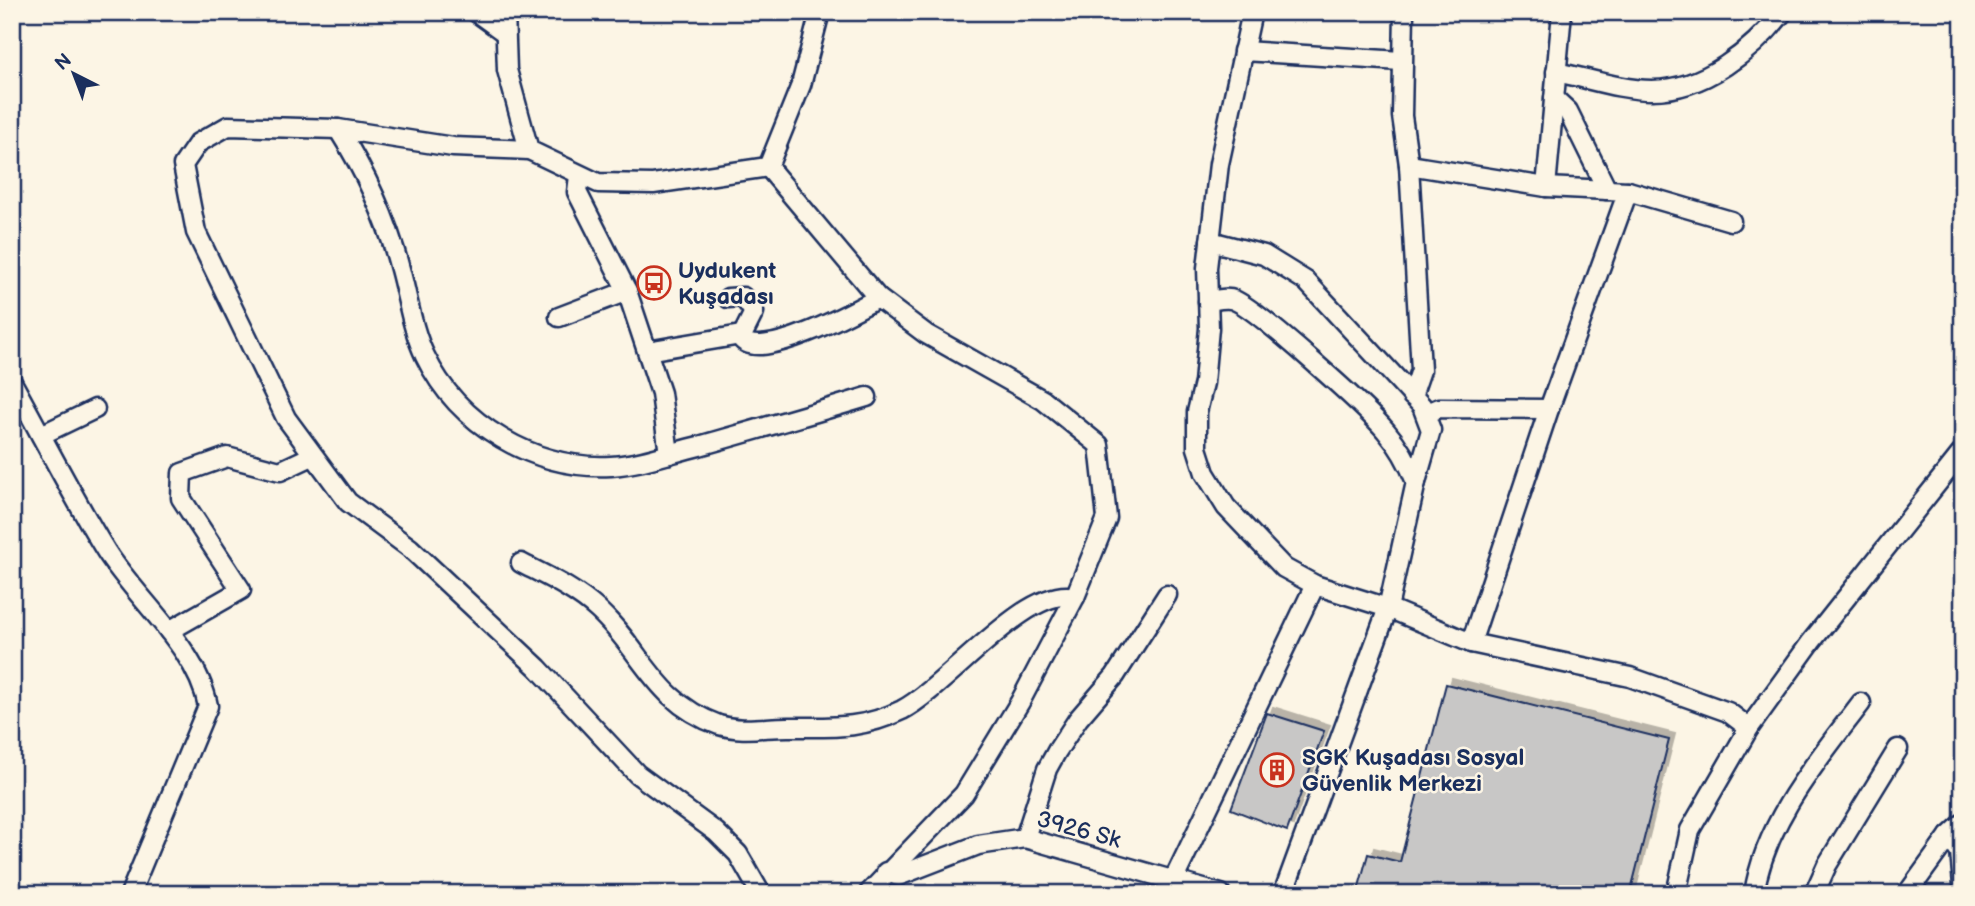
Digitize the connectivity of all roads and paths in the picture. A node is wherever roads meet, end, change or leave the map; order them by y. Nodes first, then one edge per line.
1 (476, 12) edge
2 (505, 12) edge
3 (820, 12) edge
4 (1252, 12) edge
5 (1404, 12) edge
6 (1562, 12) edge
7 (1783, 12) edge
8 (505, 33) junction
9 (1242, 51) junction
10 (1401, 61) junction
11 (1556, 72) junction
12 (1554, 98) junction
13 (338, 129) junction
14 (529, 150) junction
15 (1409, 165) junction
16 (768, 167) junction
17 (579, 176) junction
18 (1546, 187) junction
19 (1607, 190) junction
20 (1628, 191) junction
21 (1731, 221) dead end
22 (1210, 241) junction
23 (627, 291) junction
24 (728, 298) dead end
25 (878, 298) junction
26 (1208, 301) junction
27 (559, 317) dead end
28 (741, 335) junction
29 (647, 351) junction
30 (12, 382) edge
31 (1412, 396) junction
32 (867, 397) dead end
33 (95, 409) dead end
34 (1549, 409) junction
35 (1427, 413) junction
36 (41, 435) junction
37 (1963, 451) edge
38 (669, 454) junction
39 (312, 456) junction
40 (1416, 482) junction
41 (521, 563) dead end
42 (1315, 585) junction
43 (1167, 595) dead end
44 (1075, 597) junction
45 (1388, 608) junction
46 (169, 631) junction
47 (1471, 643) junction
48 (1861, 703) dead end
49 (1748, 728) junction
50 (1898, 749) dead end
51 (1963, 823) edge
52 (1949, 836) junction
53 (1026, 838) junction
54 (886, 872) junction
55 (1174, 879) junction
56 (1963, 885) edge
57 (130, 894) edge
58 (761, 894) edge
59 (868, 894) edge
60 (1221, 894) edge
61 (1283, 894) edge
62 (1676, 894) edge
63 (1755, 894) edge
64 (1814, 894) edge
65 (1907, 894) edge

1 - 8 street
2 - 8 street
3 - 16 street
4 - 9 street
5 - 10 street
6 - 11 street
7 - 11 street
8 - 14 street
9 - 10 street
9 - 22 street
10 - 15 street
11 - 12 street
12 - 18 street
12 - 19 street
13 - 14 street
13 - 38 street
13 - 39 street
14 - 17 street
15 - 18 street
15 - 31 street
16 - 17 street
16 - 25 street
17 - 23 street
18 - 19 street
19 - 20 street
20 - 21 street
20 - 34 street
22 - 26 street
22 - 31 street
23 - 27 street
23 - 29 street
24 - 28 street
25 - 28 street
25 - 44 street
26 - 40 street
26 - 42 street
28 - 29 street
29 - 38 street
30 - 36 street
31 - 35 street
32 - 38 street
33 - 36 street
34 - 35 street
34 - 47 street
35 - 40 street
36 - 46 street
37 - 49 street
39 - 46 street
39 - 58 street
40 - 45 street
41 - 44 street
42 - 45 street
42 - 55 street
43 - 53 street
44 - 54 street
45 - 47 street
45 - 61 street
46 - 57 street
47 - 49 street
48 - 63 street
49 - 62 street
50 - 64 street
51 - 52 street
52 - 56 street
52 - 65 street
53 - 54 street, 3926 Sk
53 - 55 street, 3926 Sk
54 - 59 street
55 - 60 street, 3926 Sk

